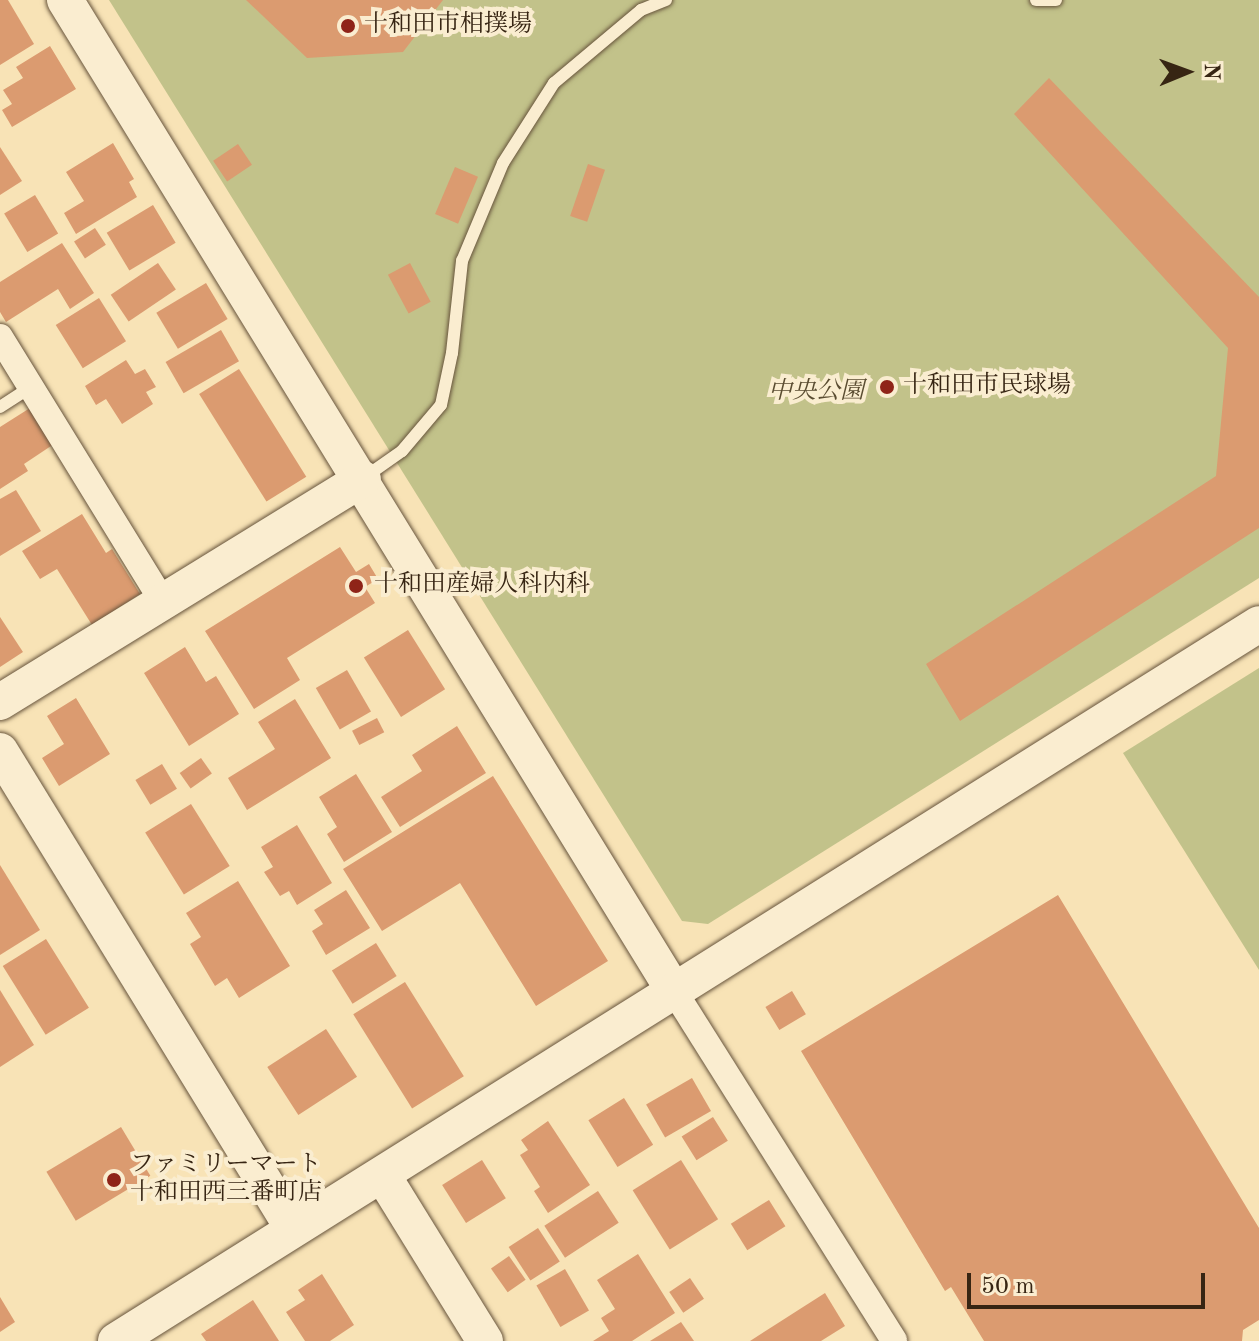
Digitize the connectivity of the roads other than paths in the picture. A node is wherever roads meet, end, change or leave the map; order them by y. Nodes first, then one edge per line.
1 (65, 0) edge
2 (666, 0) edge
3 (1036, 0) edge
4 (1056, 0) edge
5 (0, 337) edge
6 (31, 387) junction
7 (0, 407) edge
8 (363, 479) junction
9 (163, 602) junction
10 (1259, 624) edge
11 (0, 702) edge
12 (0, 751) edge
13 (674, 991) junction
14 (383, 1176) junction
15 (292, 1227) junction
16 (116, 1341) edge
17 (485, 1341) edge
18 (894, 1341) edge

1 - 8 street
2 - 8 lane
3 - 4 lane
5 - 6 street
6 - 7 lane
6 - 9 street
8 - 9 street
8 - 13 street
9 - 11 street
10 - 13 street
12 - 15 street
13 - 14 street
13 - 18 street
14 - 15 street
14 - 17 street
15 - 16 street

